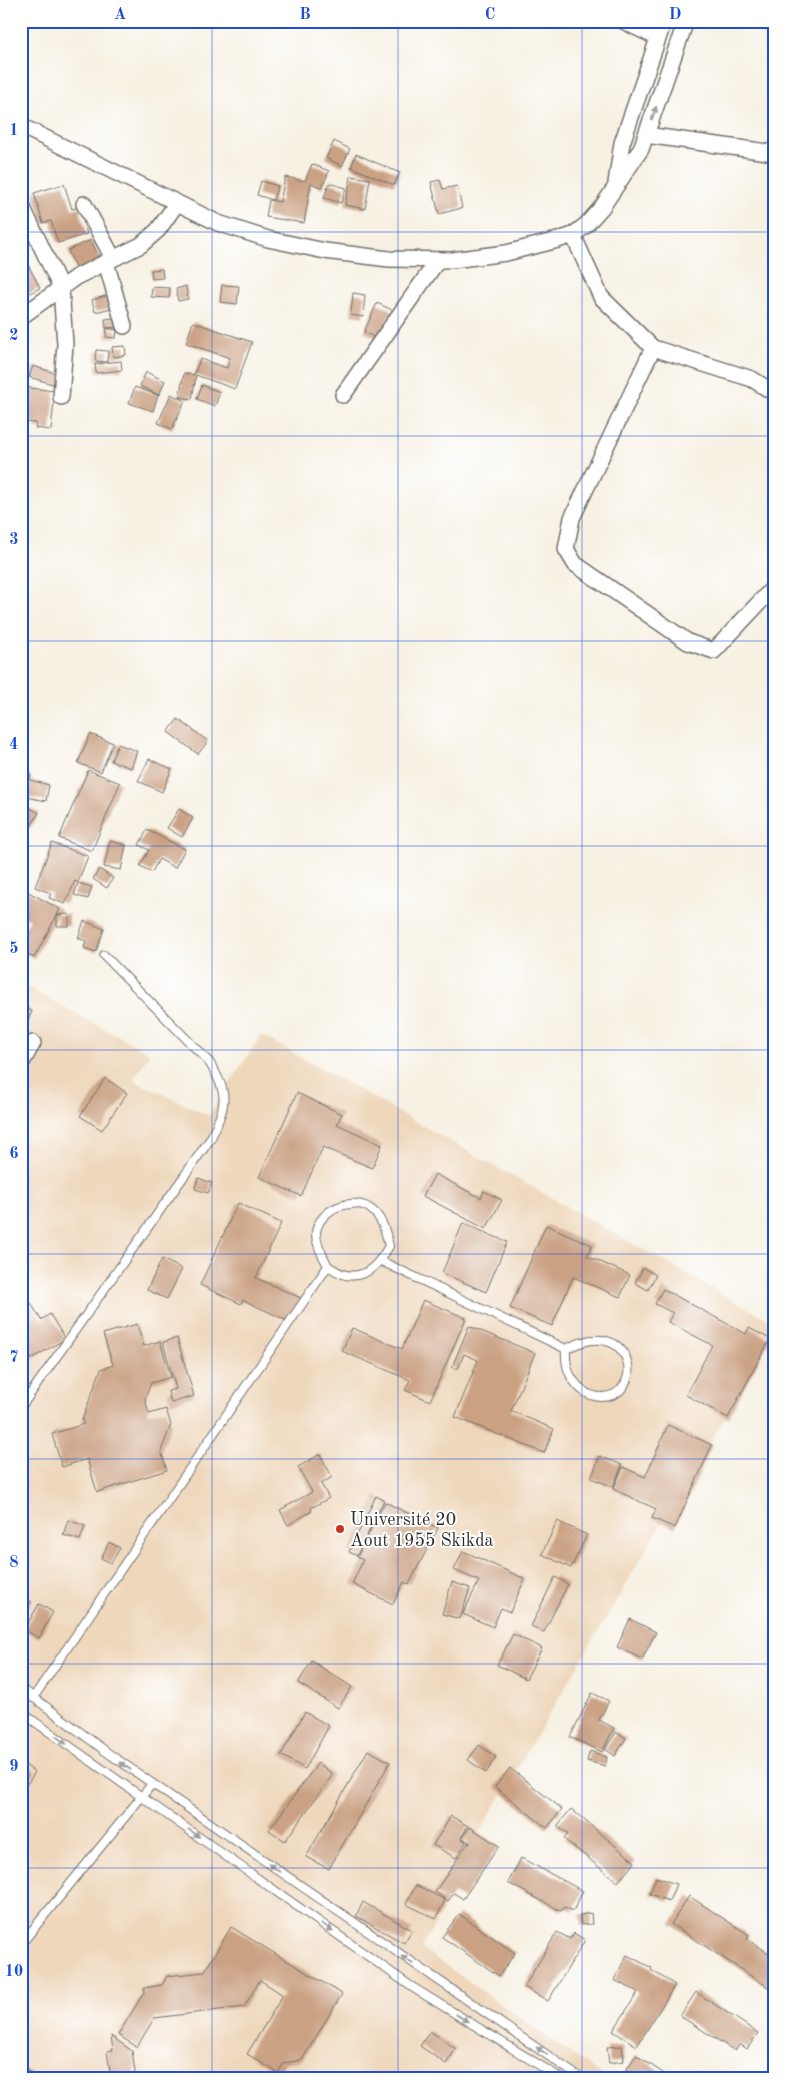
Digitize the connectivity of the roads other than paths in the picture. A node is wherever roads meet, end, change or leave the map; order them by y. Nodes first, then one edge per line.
1 (623, 21) edge
2 (664, 21) edge
3 (686, 21) edge
4 (658, 38) junction
5 (21, 126) edge
6 (646, 135) junction
7 (774, 153) edge
8 (615, 186) junction
9 (177, 203) junction
10 (21, 204) edge
11 (84, 204) dead end
12 (574, 235) junction
13 (110, 260) junction
14 (438, 260) junction
15 (61, 288) junction
16 (21, 317) edge
17 (124, 326) dead end
18 (653, 348) junction
19 (774, 392) edge
20 (343, 395) dead end
21 (60, 397) dead end
22 (774, 587) edge
23 (104, 955) dead end
24 (33, 1043) dead end
25 (21, 1064) edge
26 (381, 1261) junction
27 (328, 1266) junction
28 (566, 1349) junction
29 (21, 1407) edge
30 (21, 1688) edge
31 (33, 1698) junction
32 (21, 1712) edge
33 (152, 1784) junction
34 (141, 1796) junction
35 (21, 1944) edge
36 (562, 2079) edge
37 (582, 2079) edge

1 - 4 street
2 - 4 street
6 -> 3 street
4 - 8 street
5 - 9 street
6 - 7 street
6 - 8 street
8 - 12 street
9 - 13 street
9 - 14 street
10 - 15 street
11 - 13 street
12 - 14 street
12 - 18 street
13 - 15 street
13 - 17 street
14 - 20 street
15 - 16 street
15 - 21 street
18 - 19 street
18 - 22 street
23 - 29 lane
24 - 25 street
26 - 27 lane
26 - 27 lane
26 - 28 lane
27 - 31 lane
28 - 28 lane
30 - 31 lane
33 -> 31 lane
32 -> 34 lane
33 - 34 lane
37 -> 33 lane
34 - 35 lane
34 -> 36 lane

